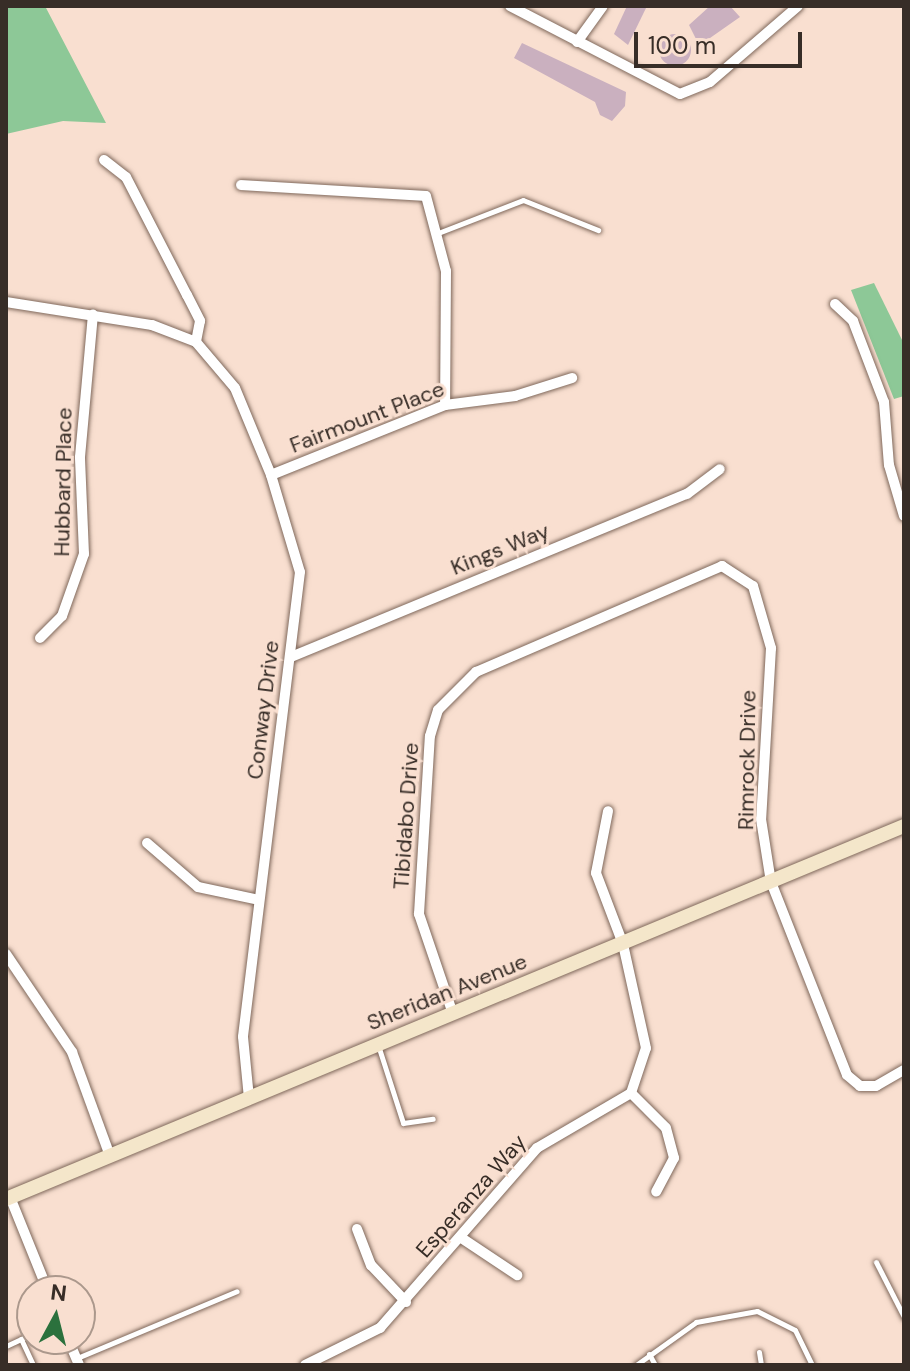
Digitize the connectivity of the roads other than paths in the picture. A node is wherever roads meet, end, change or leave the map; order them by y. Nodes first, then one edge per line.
1 (510, 6) edge
2 (603, 6) edge
3 (798, 6) edge
4 (577, 42) junction
5 (104, 160) dead end
6 (241, 185) dead end
7 (598, 230) dead end
8 (438, 233) junction
9 (6, 302) edge
10 (835, 304) dead end
11 (93, 315) junction
12 (200, 346) junction
13 (572, 378) dead end
14 (445, 405) junction
15 (720, 469) dead end
16 (271, 475) junction
17 (903, 512) edge
18 (691, 584) joint
19 (40, 638) dead end
20 (291, 657) junction
21 (608, 811) dead end
22 (904, 826) edge
23 (147, 843) dead end
24 (771, 882) junction
25 (259, 900) junction
26 (623, 944) junction
27 (6, 954) edge
28 (453, 1014) junction
29 (378, 1044) junction
30 (904, 1070) edge
31 (631, 1093) junction
32 (249, 1098) junction
33 (433, 1119) dead end
34 (110, 1156) junction
35 (656, 1192) dead end
36 (8, 1198) edge
37 (357, 1229) dead end
38 (460, 1237) junction
39 (876, 1262) dead end
40 (41, 1275) edge
41 (517, 1275) dead end
42 (237, 1291) dead end
43 (406, 1302) junction
44 (904, 1317) edge
45 (759, 1352) dead end
46 (649, 1354) junction
47 (77, 1362) edge
48 (305, 1365) edge
49 (636, 1365) edge
50 (655, 1365) edge
51 (761, 1365) edge
52 (812, 1365) edge

1 - 4 street
2 - 4 street
3 - 4 street
5 - 12 street
6 - 8 street
7 - 8 lane
8 - 14 street
9 - 11 street
10 - 17 street
11 - 12 street
11 - 19 street, Hubbard Place
12 - 16 street, Conway Drive
13 - 14 street, Fairmount Place
14 - 16 street, Fairmount Place
15 - 20 street, Kings Way
16 - 20 street, Conway Drive
18 - 24 street, Rimrock Drive
18 - 28 street, Tibidabo Drive
20 - 25 street, Conway Drive
21 - 26 street
22 - 24 street, Sheridan Avenue
23 - 25 street
24 - 26 street, Sheridan Avenue
24 - 30 street, Rimrock Drive
25 - 32 street, Conway Drive
26 - 28 street, Sheridan Avenue
26 - 31 street
27 - 34 street
28 - 29 street, Sheridan Avenue
29 - 32 street, Sheridan Avenue
29 - 33 lane
31 - 35 street
31 - 38 street, Esperanza Way
32 - 34 street, Sheridan Avenue
34 - 36 street, Sheridan Avenue
36 - 40 street
37 - 43 street
38 - 41 street
38 - 43 street, Esperanza Way
39 - 44 lane
42 - 47 lane
43 - 48 street, Esperanza Way
45 - 51 lane
46 - 49 lane
46 - 50 lane
46 - 52 lane

